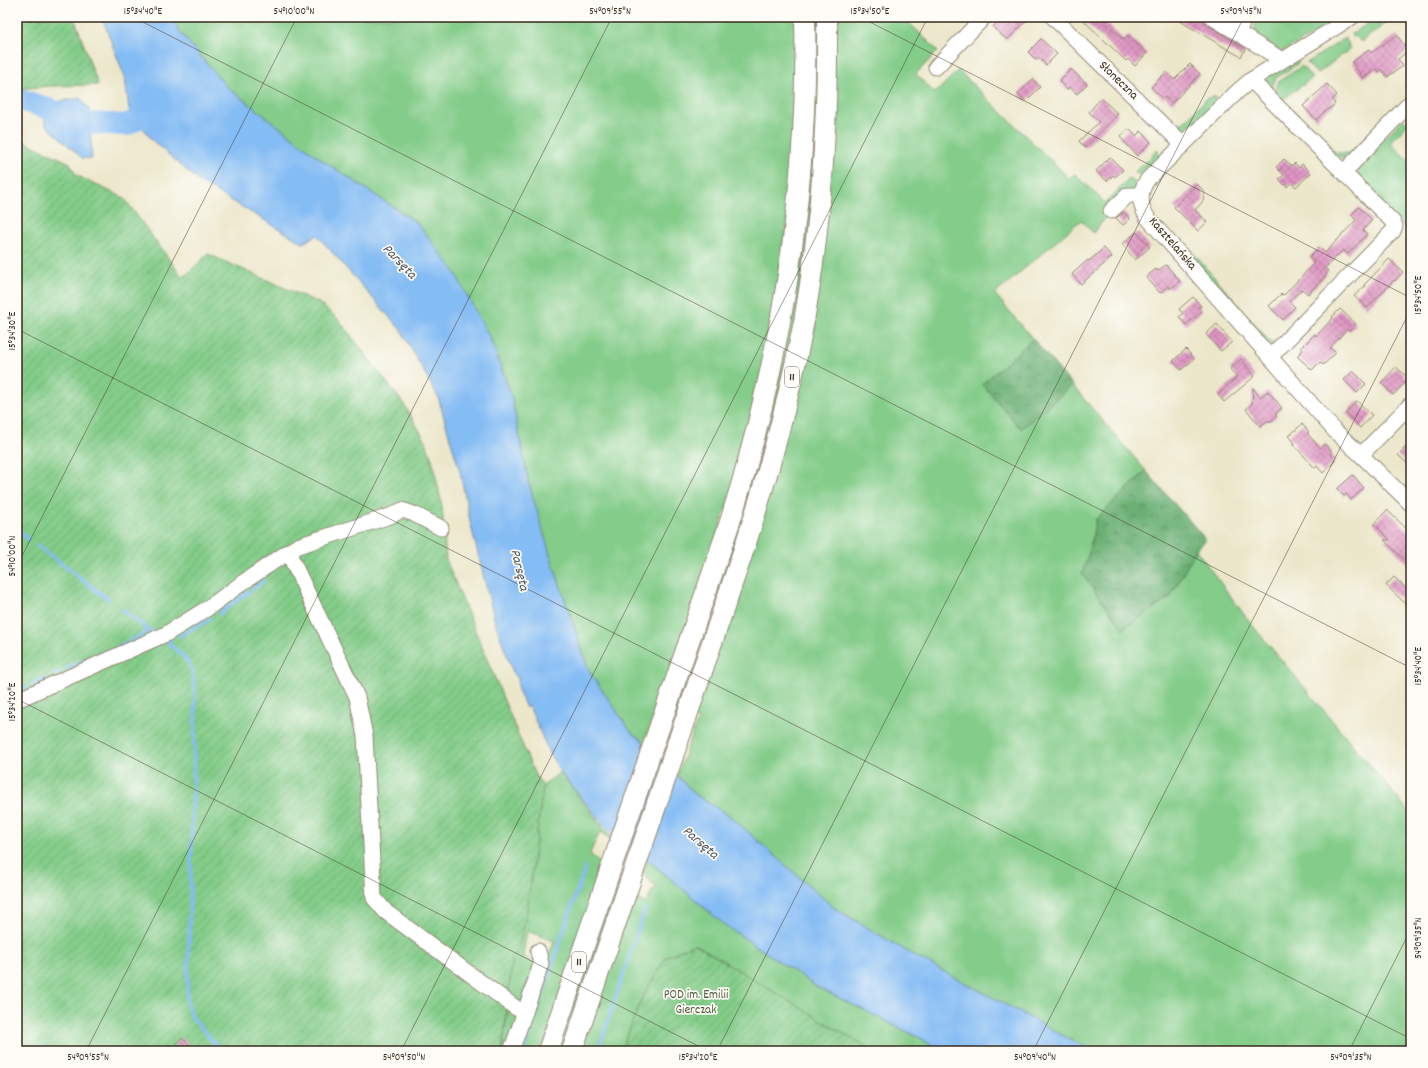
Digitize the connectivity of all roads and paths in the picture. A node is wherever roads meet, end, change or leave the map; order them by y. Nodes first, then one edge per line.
1 (805, 17) edge
2 (827, 17) edge
3 (984, 17) edge
4 (1053, 17) edge
5 (1212, 17) edge
6 (1246, 17) edge
7 (1352, 17) edge
8 (1238, 32) junction
9 (1282, 60) junction
10 (936, 67) dead end
11 (1251, 80) junction
12 (1411, 102) edge
13 (1183, 145) junction
14 (1344, 172) junction
15 (1141, 195) junction
16 (1111, 211) dead end
17 (1271, 356) junction
18 (1411, 404) edge
19 (1361, 455) junction
20 (1411, 504) edge
21 (441, 528) dead end
22 (288, 552) junction
23 (17, 700) edge
24 (538, 952) dead end
25 (525, 1012) junction
26 (511, 1051) edge
27 (548, 1051) edge
28 (572, 1051) edge

1 - 27 main road, 11
2 - 28 main road, 11
3 - 10 street
4 - 13 street, Słoneczna
5 - 8 street
6 - 8 street
7 - 9 street
8 - 9 street
9 - 11 street
11 - 13 street
11 - 14 street
12 - 14 street
13 - 15 street
14 - 17 street
15 - 16 street
15 - 17 street, Kasztelańska
17 - 19 street, Kasztelańska
18 - 19 street
19 - 20 street, Kasztelańska
21 - 22 street
22 - 23 street
22 - 25 street
24 - 25 street
25 - 26 street

